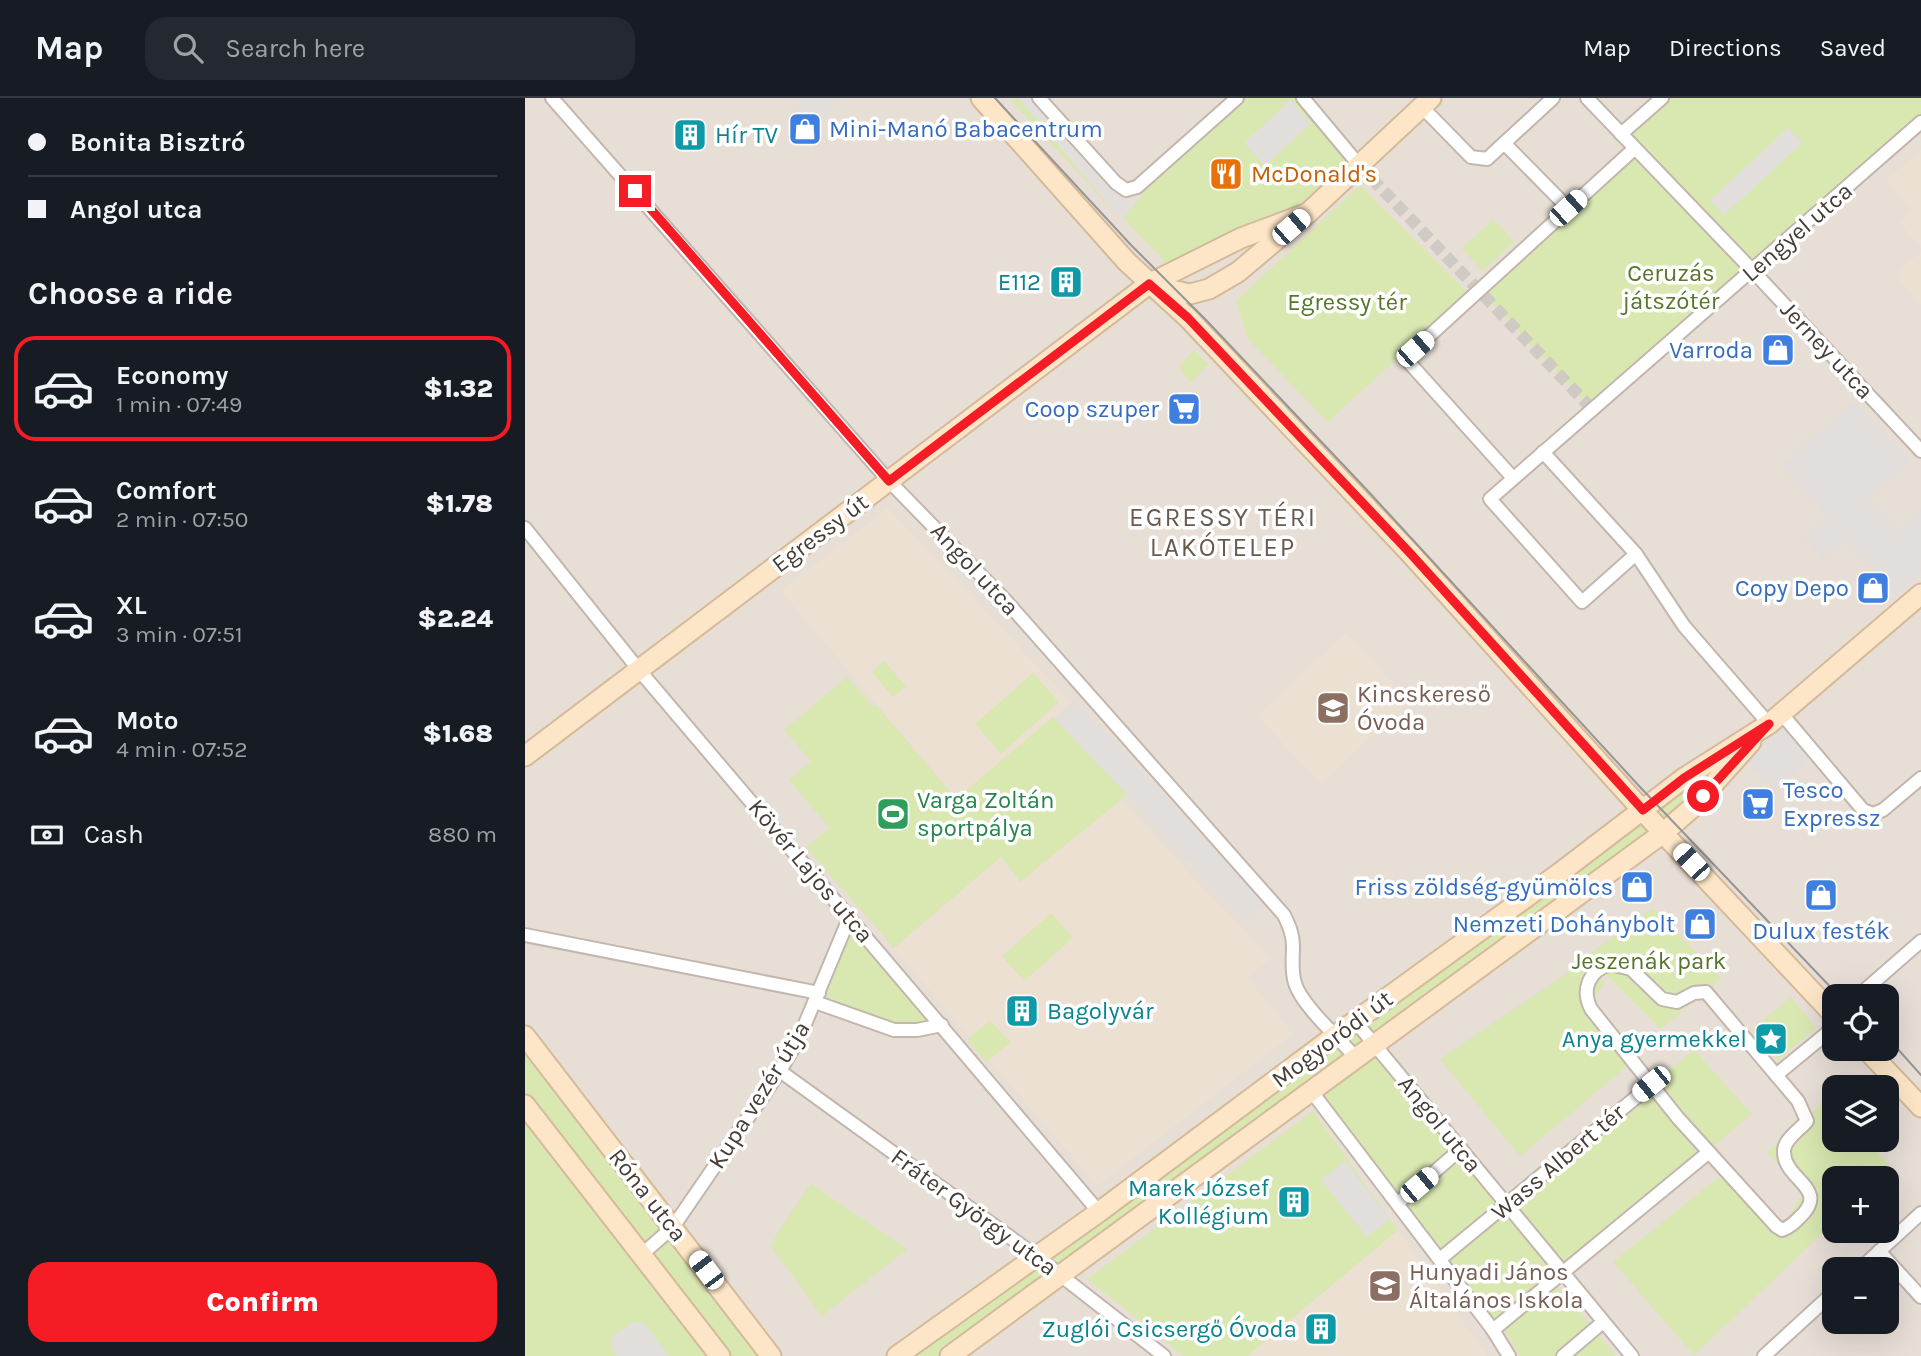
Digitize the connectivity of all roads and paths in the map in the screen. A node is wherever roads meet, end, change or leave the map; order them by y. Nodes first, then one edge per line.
1 (552, 98) edge
2 (981, 98) edge
3 (1039, 98) edge
4 (1237, 98) edge
5 (1303, 98) edge
6 (1553, 98) edge
7 (1587, 98) edge
8 (1662, 98) edge
9 (1427, 102) edge
10 (1921, 122) edge
11 (1621, 134) junction
12 (1504, 144) junction
13 (1634, 149) junction
14 (1359, 165) junction
15 (1568, 208) junction
16 (1308, 213) junction
17 (1241, 238) junction
18 (1257, 256) junction
19 (1753, 271) junction
20 (1149, 284) junction
21 (1921, 451) edge
22 (1543, 452) junction
23 (1513, 478) junction
24 (889, 481) junction
25 (525, 528) edge
26 (1636, 554) junction
27 (1921, 594) edge
28 (639, 670) junction
29 (1775, 718) junction
30 (525, 756) edge
31 (1921, 778) edge
32 (1643, 810) junction
33 (1663, 832) junction
34 (850, 916) junction
35 (525, 935) edge
36 (1921, 941) edge
37 (1872, 984) edge
38 (817, 997) junction
39 (1822, 1002) edge
40 (1355, 1021) junction
41 (942, 1025) junction
42 (1336, 1035) junction
43 (525, 1036) edge
44 (1822, 1037) edge
45 (1376, 1045) junction
46 (1357, 1059) junction
47 (1877, 1061) edge
48 (780, 1071) junction
49 (1776, 1075) junction
50 (1651, 1084) junction
51 (1312, 1092) junction
52 (525, 1105) edge
53 (1921, 1107) edge
54 (1461, 1149) junction
55 (1709, 1152) junction
56 (1398, 1203) junction
57 (1507, 1204) junction
58 (1099, 1212) junction
59 (1921, 1213) edge
60 (673, 1227) junction
61 (1879, 1251) junction
62 (640, 1256) junction
63 (1036, 1256) junction
64 (1873, 1257) edge
65 (1440, 1259) junction
66 (1562, 1272) junction
67 (1061, 1276) junction
68 (1921, 1297) edge
69 (1822, 1303) edge
70 (1604, 1322) junction
71 (1493, 1329) junction
72 (720, 1356) edge
73 (771, 1356) edge
74 (897, 1356) edge
75 (950, 1356) edge
76 (1164, 1356) edge
77 (1509, 1356) edge
78 (1563, 1356) edge
79 (1632, 1356) edge
80 (1764, 1356) edge

1 - 24 street, Angol utca
2 - 20 street
3 - 4 street
5 - 14 street
6 - 12 street
7 - 11 street, Jerney utca
8 - 11 street
9 - 12 street, Egressy út
9 - 14 street, Egressy út
10 - 19 street, Lengyel utca
11 - 13 street, Jerney utca
12 - 15 street
13 - 15 street
13 - 19 street, Jerney utca
14 - 16 street, Egressy út
15 - 23 street
16 - 17 street, Egressy út
16 - 18 street, Egressy út
17 - 18 street
17 - 20 street, Egressy út
18 - 20 street, Egressy út
19 - 21 street, Jerney utca
19 - 22 street, Lengyel utca
20 - 24 street, Egressy út
20 - 32 street
22 - 23 street, Lengyel utca
22 - 26 street
23 - 26 street, Lengyel utca
24 - 28 street, Egressy út
24 - 42 street, Angol utca
25 - 28 street, Kövér Lajos utca
26 - 29 street
27 - 29 street, Mogyoródi út
28 - 30 street, Egressy út
28 - 34 street, Kövér Lajos utca
29 - 31 street
29 - 32 street, Mogyoródi út
29 - 33 street, Mogyoródi út
32 - 33 street
32 - 40 street, Mogyoródi út
33 - 39 street
33 - 45 street, Mogyoródi út
34 - 38 street, Kupa vezér útja
34 - 41 street, Kövér Lajos utca
35 - 38 street
36 - 37 street
38 - 41 street
38 - 48 street, Kupa vezér útja
40 - 42 street, Mogyoródi út
40 - 45 street, Angol utca
41 - 58 street, Kövér Lajos utca
42 - 46 street, Angol utca
42 - 58 street, Mogyoródi út
43 - 60 street, Róna utca
44 - 49 street
45 - 46 street, Mogyoródi út
45 - 54 street, Angol utca
46 - 51 street, Mogyoródi út
47 - 53 street
48 - 60 street, Kupa vezér útja
48 - 63 street, Fráter György utca
49 - 50 street
49 - 55 street
50 - 55 street
50 - 57 street, Wass Albert tér
51 - 56 street
51 - 67 street, Mogyoródi út
52 - 62 street, Róna utca
54 - 56 street
54 - 57 street, Angol utca
55 - 66 street
56 - 65 street
57 - 65 street, Wass Albert tér
57 - 66 street, Angol utca
58 - 63 street, Mogyoródi út
59 - 61 street
60 - 62 street, Kupa vezér útja
60 - 73 street, Róna utca
61 - 64 street
61 - 68 street
62 - 72 street, Róna utca
63 - 67 street, Fráter György utca
63 - 74 street, Mogyoródi út
65 - 71 street
66 - 70 street, Angol utca
66 - 71 street
67 - 75 street, Mogyoródi út
67 - 76 street, Fráter György utca
69 - 80 street
70 - 78 street
70 - 79 street, Angol utca
71 - 77 street

